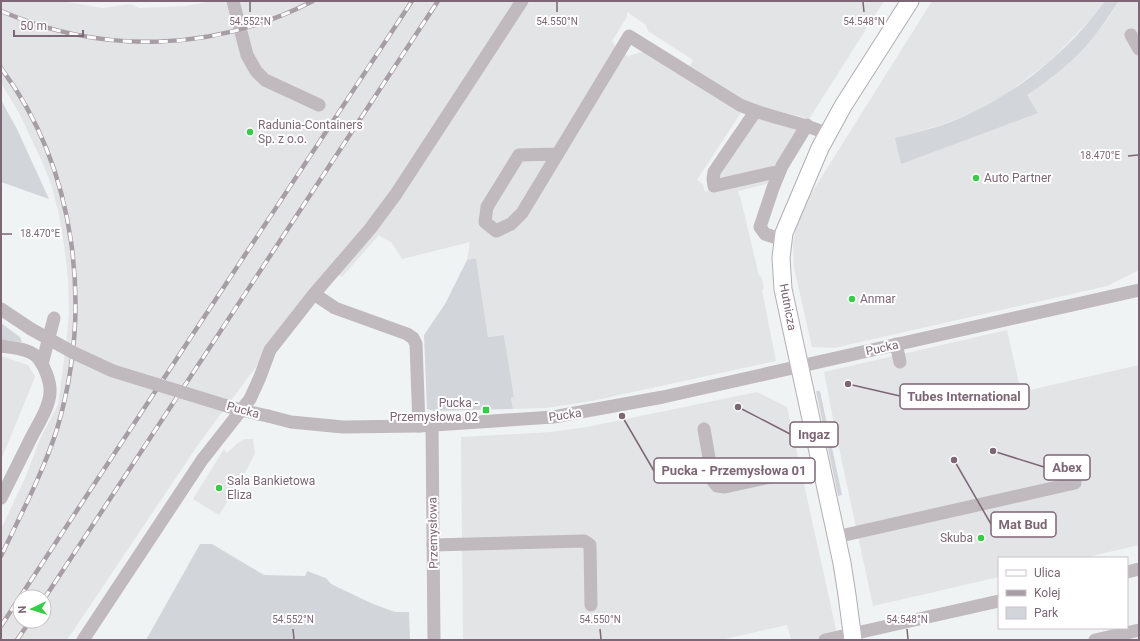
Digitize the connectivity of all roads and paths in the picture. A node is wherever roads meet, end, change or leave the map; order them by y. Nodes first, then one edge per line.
1 (234, 1) edge
2 (522, 1) edge
3 (910, 1) edge
4 (1131, 35) dead end
5 (1139, 49) edge
6 (319, 105) dead end
7 (755, 112) junction
8 (807, 125) junction
9 (828, 134) junction
10 (557, 154) junction
11 (780, 172) junction
12 (783, 240) junction
13 (1139, 290) edge
14 (314, 294) junction
15 (1, 309) edge
16 (54, 318) dead end
17 (896, 344) junction
18 (1, 346) edge
19 (900, 362) dead end
20 (42, 364) junction
21 (800, 366) junction
22 (426, 425) junction
23 (704, 429) dead end
24 (821, 466) junction
25 (1075, 483) dead end
26 (1, 498) edge
27 (836, 537) junction
28 (433, 545) junction
29 (1139, 569) edge
30 (1128, 572) edge
31 (998, 601) edge
32 (591, 605) dead end
33 (1133, 634) edge
34 (853, 637) edge
35 (83, 640) edge
36 (434, 640) edge
37 (825, 640) edge
38 (1095, 640) edge

1 - 6 street
2 - 14 street
3 - 9 main road, Hutnicza
4 - 5 street
7 - 8 street
7 - 10 street
7 - 11 street
8 - 9 street
8 - 11 street
9 - 12 main road, Hutnicza
10 - 10 street
11 - 12 street
12 - 21 main road, Hutnicza
13 - 17 street, Pucka
14 - 22 street, Przemysłowa
14 - 35 street
15 - 22 street, Pucka, bridge
16 - 20 street
17 - 19 street
17 - 21 street, Pucka
18 - 20 street
20 - 26 street
21 - 22 street, Pucka
21 - 24 main road, Hutnicza
22 - 28 street, Przemysłowa
23 - 24 street
24 - 27 main road, Hutnicza
25 - 27 street
27 - 34 main road, Hutnicza
28 - 32 street
28 - 36 street, Przemysłowa
29 - 30 street
31 - 34 street
33 - 38 street
34 - 37 street

